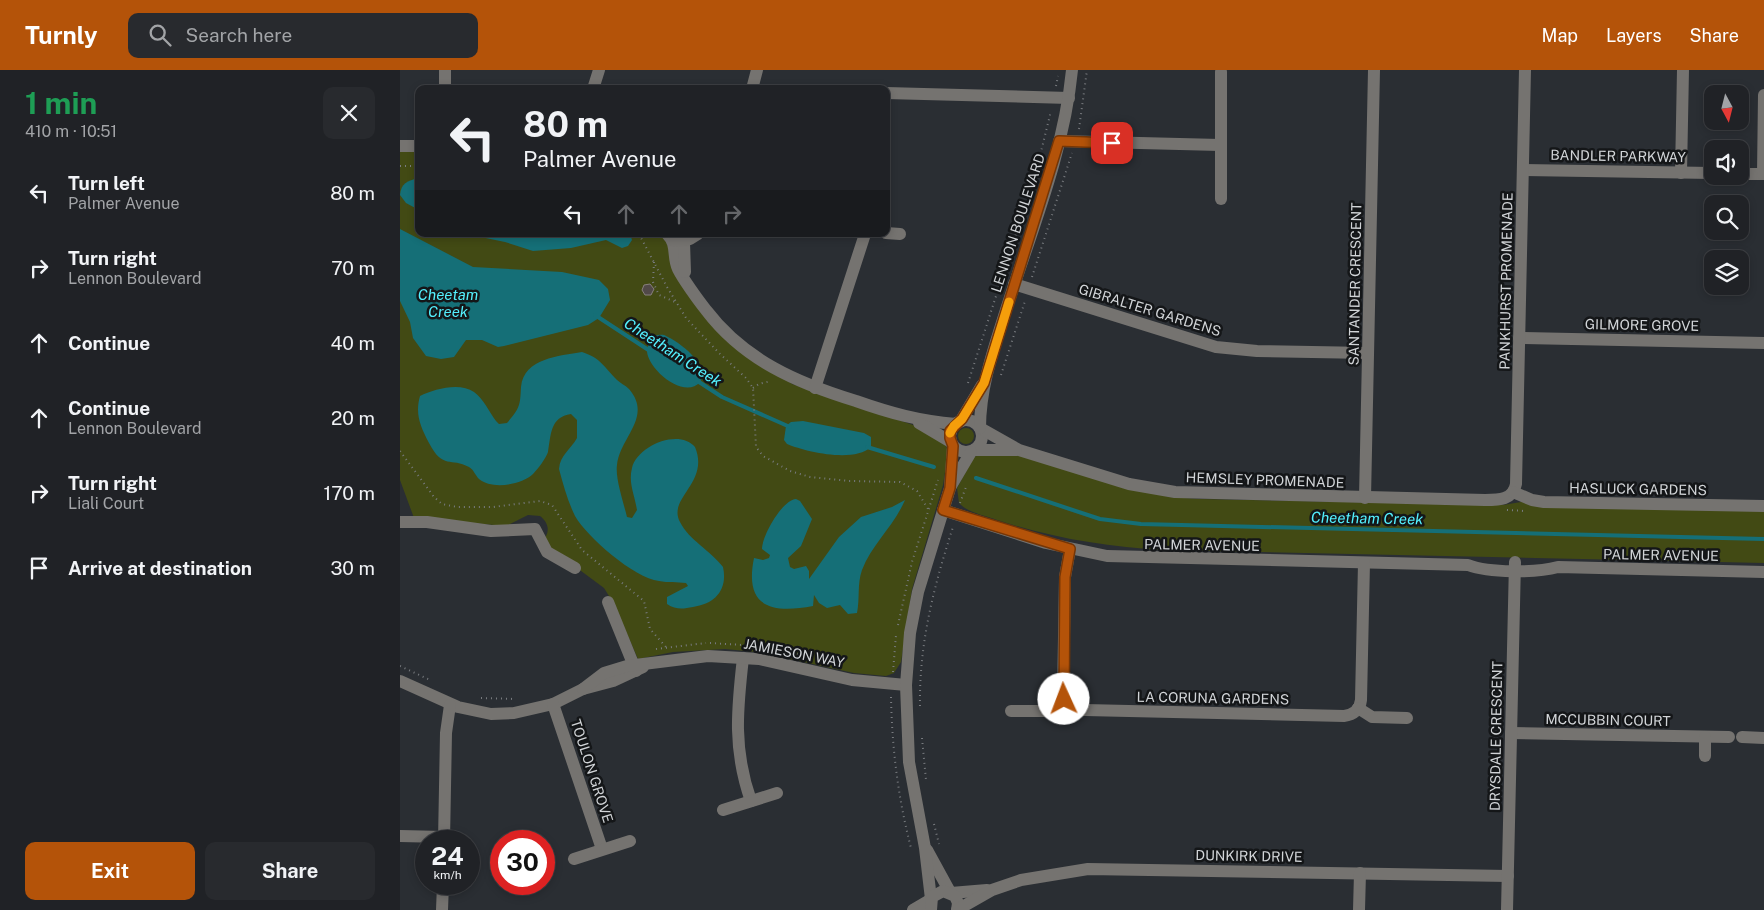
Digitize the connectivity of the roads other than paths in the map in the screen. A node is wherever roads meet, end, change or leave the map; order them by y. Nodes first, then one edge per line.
1 (445, 70) edge
2 (599, 70) edge
3 (757, 70) edge
4 (1072, 70) edge
5 (1374, 70) edge
6 (1526, 70) edge
7 (1683, 70) edge
8 (1221, 72) dead end
9 (445, 85) edge
10 (593, 85) edge
11 (756, 85) edge
12 (890, 92) edge
13 (1764, 95) edge
14 (1069, 98) junction
15 (1059, 141) junction
16 (1220, 145) junction
17 (400, 146) edge
18 (415, 146) edge
19 (1523, 170) junction
20 (1681, 173) junction
21 (1704, 173) edge
22 (1749, 174) edge
23 (1763, 174) edge
24 (1221, 199) dead end
25 (890, 233) edge
26 (900, 234) dead end
27 (677, 237) edge
28 (864, 237) edge
29 (1014, 284) junction
30 (1519, 338) junction
31 (1764, 343) edge
32 (1368, 353) junction
33 (984, 383) junction
34 (815, 388) junction
35 (912, 419) junction
36 (958, 423) junction
37 (980, 428) junction
38 (952, 444) junction
39 (1019, 450) junction
40 (973, 451) junction
41 (950, 488) junction
42 (1513, 492) junction
43 (1365, 498) junction
44 (1764, 506) edge
45 (943, 510) junction
46 (400, 522) edge
47 (1070, 549) junction
48 (1364, 563) junction
49 (1514, 566) junction
50 (575, 568) dead end
51 (1764, 572) edge
52 (608, 602) dead end
53 (743, 658) junction
54 (639, 667) junction
55 (400, 681) edge
56 (906, 685) junction
57 (1066, 703) junction
58 (553, 704) junction
59 (450, 705) junction
60 (1358, 708) junction
61 (1011, 711) dead end
62 (1407, 718) dead end
63 (1511, 732) junction
64 (1705, 737) junction
65 (1729, 737) dead end
66 (1742, 737) dead end
67 (1764, 738) edge
68 (1705, 756) dead end
69 (778, 792) dead end
70 (751, 801) junction
71 (723, 810) dead end
72 (444, 830) edge
73 (400, 836) edge
74 (415, 837) edge
75 (630, 841) dead end
76 (925, 848) junction
77 (602, 849) junction
78 (574, 859) dead end
79 (1360, 873) junction
80 (1508, 876) junction
81 (992, 890) junction
82 (950, 893) junction
83 (443, 895) edge
84 (931, 903) edge
85 (442, 910) edge
86 (913, 910) edge
87 (957, 910) edge
88 (1359, 910) edge
89 (1507, 910) edge

1 - 9 street
2 - 10 street
3 - 11 street
4 - 14 street, LENNON BOULEVARD
5 - 32 street, SANTANDER CRESCENT
6 - 19 street, PANKHURST PROMENADE
7 - 20 street
8 - 16 street
12 - 14 street
13 - 23 street
14 - 15 street, LENNON BOULEVARD
15 - 16 street
15 - 29 street, LENNON BOULEVARD
16 - 24 street
17 - 18 street
19 - 20 street, BANDLER PARKWAY
19 - 30 street, PANKHURST PROMENADE
20 - 21 street, BANDLER PARKWAY
22 - 23 street
25 - 26 street
27 - 34 street
28 - 34 street
29 - 32 street, GIBRALTER GARDENS
29 - 33 street, LENNON BOULEVARD
30 - 31 street, GILMORE GROVE
30 - 42 street, PANKHURST PROMENADE
32 - 43 street, SANTANDER CRESCENT
33 - 36 street, LENNON BOULEVARD
33 - 37 street, LENNON BOULEVARD
34 - 35 street
35 - 36 street
35 - 38 street
36 - 37 street
36 - 38 street
37 - 39 street, HEMSLEY PROMENADE
37 - 40 street
38 - 40 street
38 - 41 street
39 - 40 street, HEMSLEY PROMENADE
39 - 43 street, HEMSLEY PROMENADE
40 - 41 street
41 - 45 street
42 - 43 street, HEMSLEY PROMENADE
42 - 44 street, HASLUCK GARDENS
45 - 47 street, PALMER AVENUE
45 - 56 street
46 - 50 street
47 - 48 street, PALMER AVENUE
47 - 57 street
48 - 49 street, PALMER AVENUE
48 - 60 street
49 - 51 street, PALMER AVENUE
49 - 63 street, DRYSDALE CRESCENT
52 - 54 street
53 - 54 street, JAMIESON WAY
53 - 56 street, JAMIESON WAY
53 - 70 street
54 - 58 street, JAMIESON WAY
55 - 59 street, JAMIESON WAY
56 - 76 street
57 - 60 street, LA CORUNA GARDENS
57 - 61 street
58 - 59 street, JAMIESON WAY
58 - 77 street, TOULON GROVE
59 - 72 street
60 - 62 street
63 - 64 street, MCCUBBIN COURT
63 - 80 street, DRYSDALE CRESCENT
64 - 65 street, MCCUBBIN COURT
64 - 68 street
66 - 67 street
69 - 70 street
70 - 71 street
73 - 74 street
75 - 77 street
76 - 82 street
76 - 84 street
77 - 78 street
79 - 80 street, DUNKIRK DRIVE
79 - 81 street, DUNKIRK DRIVE
79 - 88 street
80 - 89 street, DRYSDALE CRESCENT
81 - 82 street, DUNKIRK DRIVE
81 - 87 street, DUNKIRK DRIVE
82 - 84 street, DUNKIRK DRIVE
82 - 87 street
83 - 85 street
84 - 86 street

